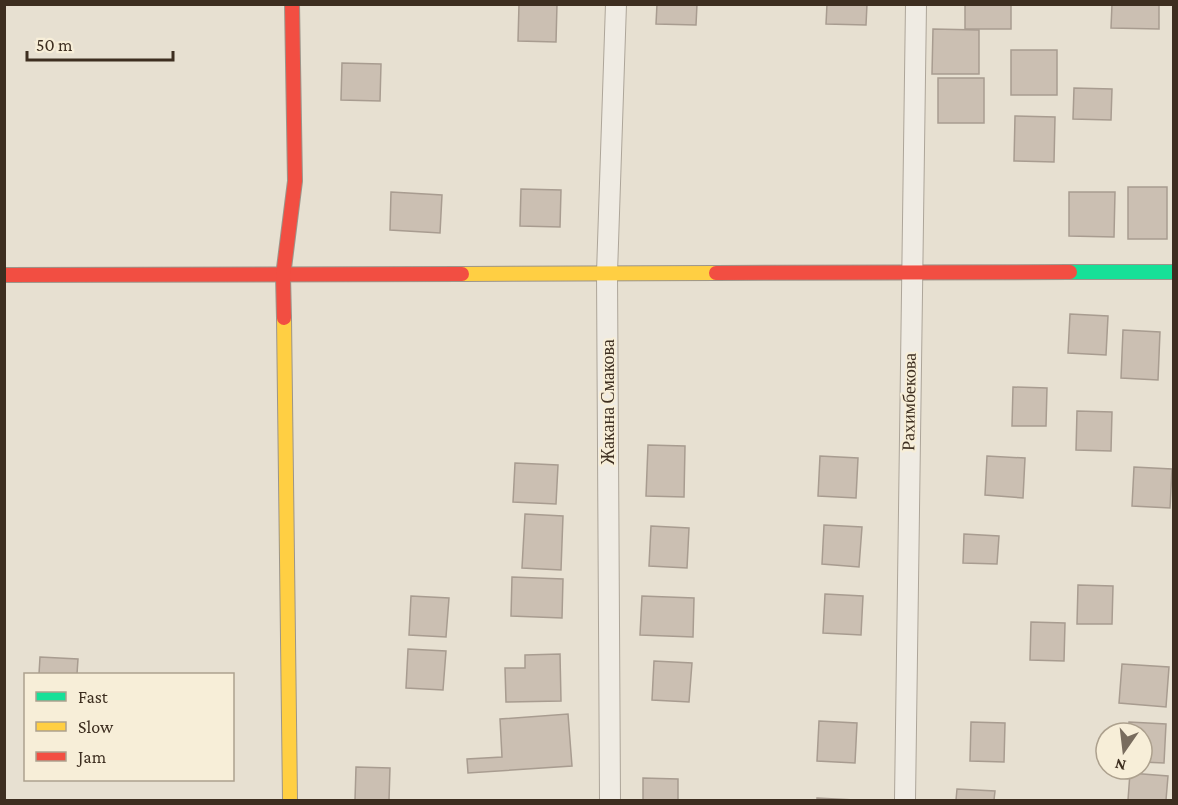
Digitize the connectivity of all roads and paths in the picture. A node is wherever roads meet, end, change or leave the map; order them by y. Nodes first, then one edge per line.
1 (292, 4) edge
2 (616, 4) edge
3 (916, 4) edge
4 (911, 272) junction
5 (1173, 272) edge
6 (607, 273) junction
7 (4, 275) edge
8 (283, 276) junction
9 (290, 801) edge
10 (610, 801) edge
11 (905, 801) edge

1 - 8 street
2 - 6 street, Жакана Смакова
3 - 4 street, Рахимбекова
4 - 5 street
4 - 6 street
4 - 11 street, Рахимбекова
6 - 8 street
6 - 10 street, Жакана Смакова
7 - 8 street
8 - 9 street

